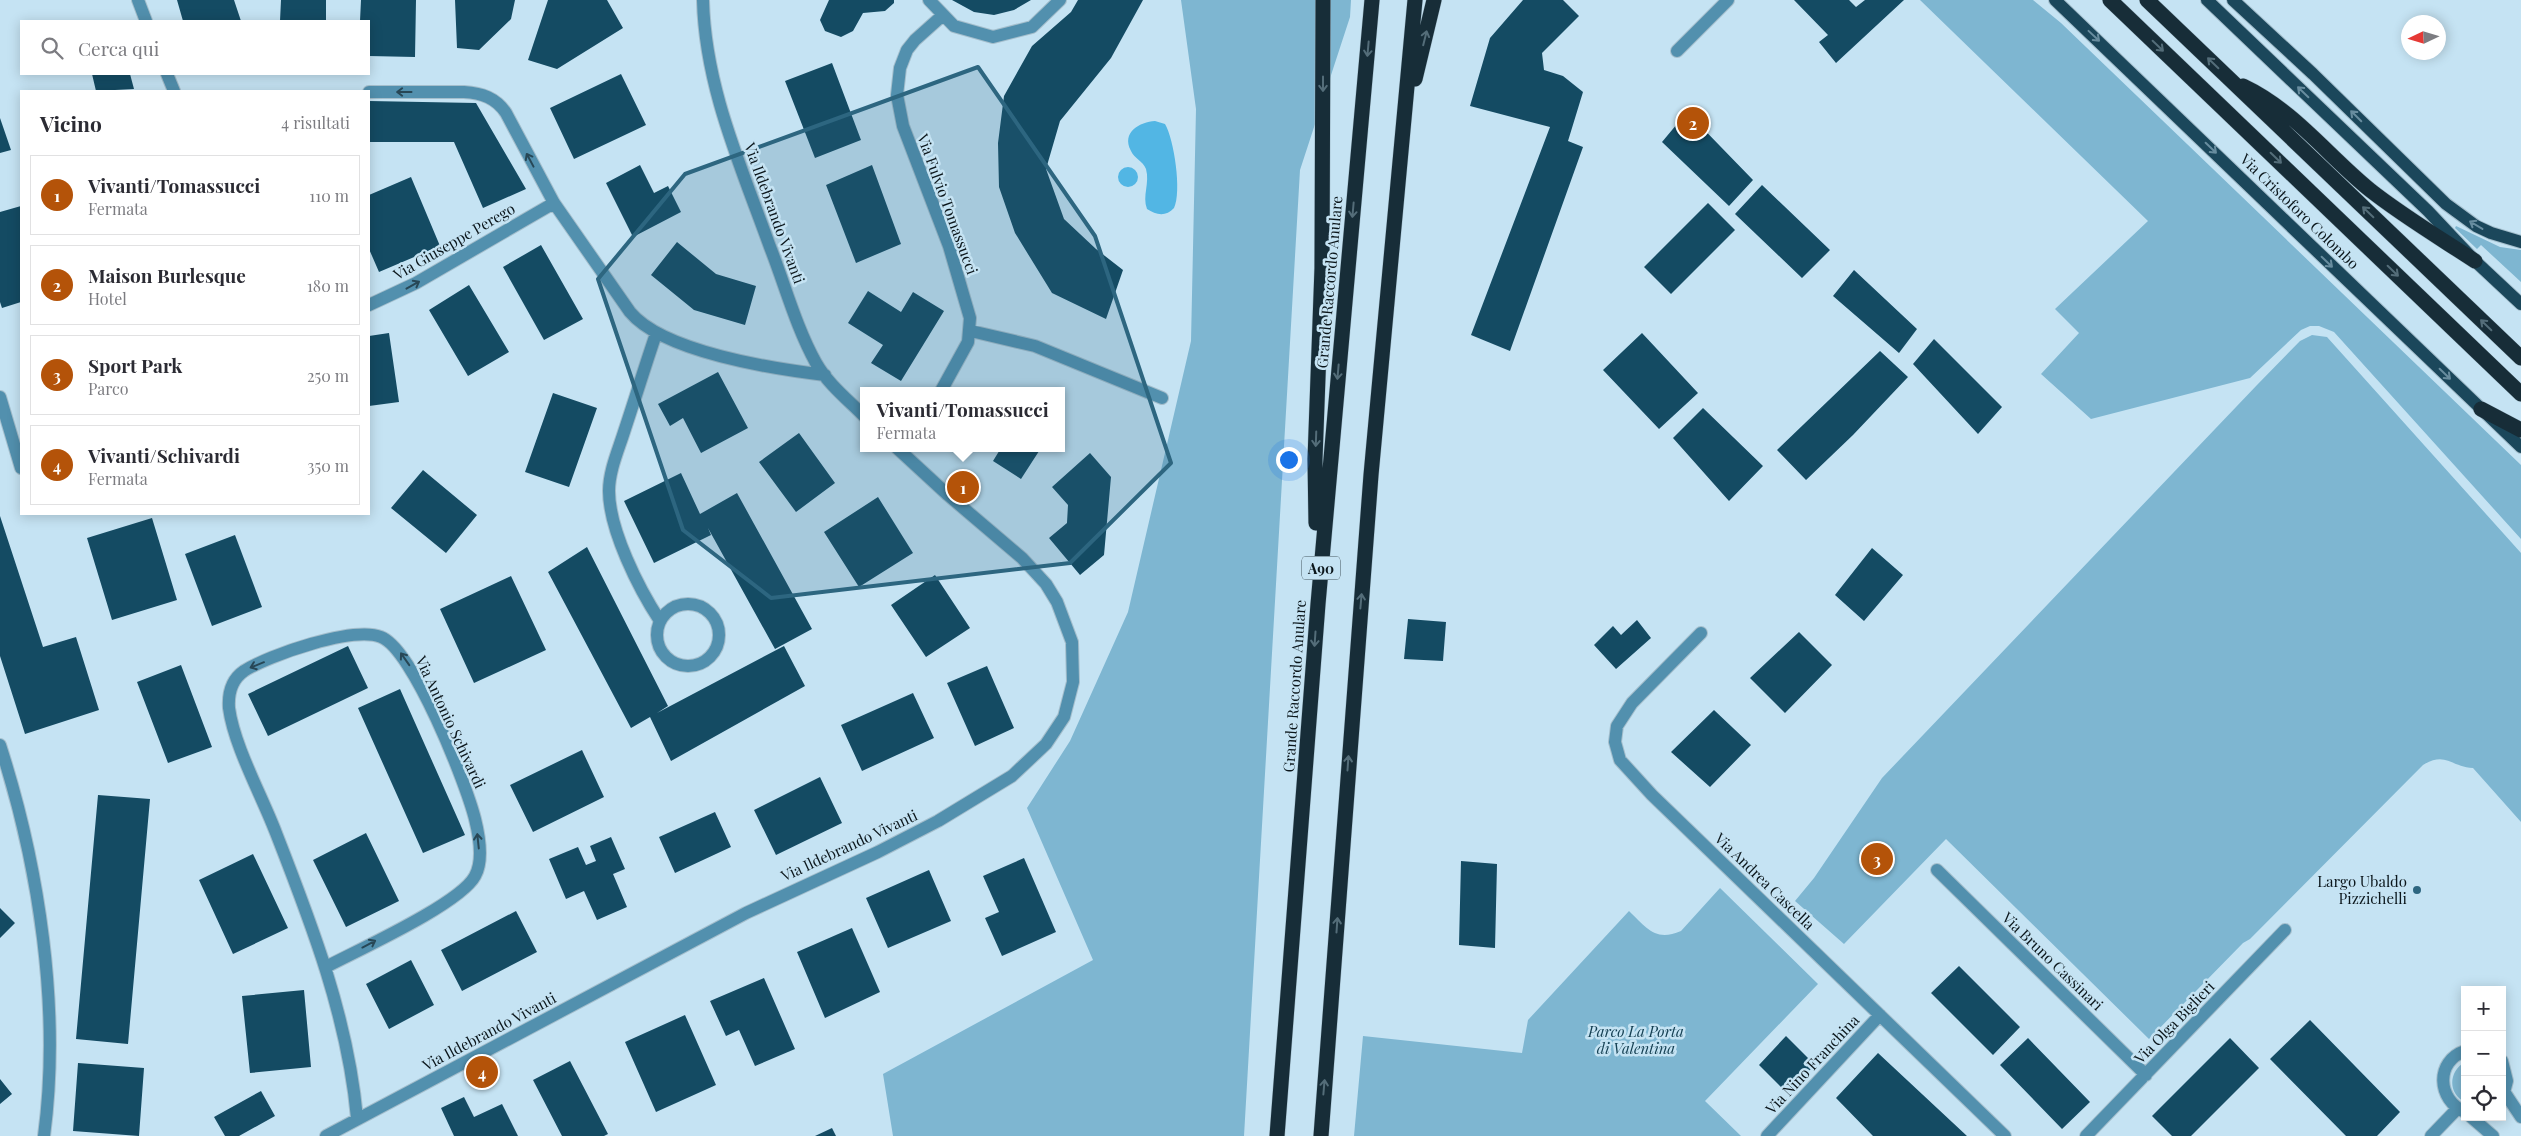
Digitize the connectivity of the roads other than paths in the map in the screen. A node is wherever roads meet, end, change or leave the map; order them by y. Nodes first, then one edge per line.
1 (138, 0) edge
2 (703, 0) edge
3 (929, 0) edge
4 (1060, 0) edge
5 (1323, 0) edge
6 (1372, 0) edge
7 (1415, 0) edge
8 (1434, 0) edge
9 (1728, 0) edge
10 (2110, 0) edge
11 (2147, 0) edge
12 (2206, 0) edge
13 (2233, 0) edge
14 (2055, 1) edge
15 (943, 15) junction
16 (146, 20) edge
17 (1676, 51) dead end
18 (167, 75) edge
19 (2232, 81) junction
20 (174, 90) edge
21 (370, 92) edge
22 (1404, 119) junction
23 (554, 203) junction
24 (2521, 242) edge
25 (2475, 261) junction
26 (2521, 304) edge
27 (370, 305) edge
28 (971, 331) junction
29 (656, 334) junction
30 (2521, 358) edge
31 (825, 375) junction
32 (943, 387) edge
33 (2521, 394) edge
34 (0, 397) edge
35 (1162, 398) dead end
36 (2481, 409) junction
37 (860, 412) edge
38 (2521, 430) edge
39 (2521, 447) edge
40 (904, 452) edge
41 (20, 465) edge
42 (1318, 604) junction
43 (660, 621) junction
44 (1701, 633) dead end
45 (0, 745) edge
46 (1937, 870) dead end
47 (2284, 930) dead end
48 (326, 966) junction
49 (1880, 1015) junction
50 (2461, 1053) edge
51 (2146, 1075) junction
52 (2506, 1098) edge
53 (2461, 1110) edge
54 (2461, 1114) edge
55 (2521, 1117) edge
56 (357, 1118) junction
57 (2474, 1121) edge
58 (44, 1136) edge
59 (326, 1136) edge
60 (1277, 1136) edge
61 (1321, 1136) edge
62 (1767, 1136) edge
63 (2005, 1136) edge
64 (2086, 1136) edge
65 (2431, 1136) edge
66 (2492, 1136) edge

1 - 16 street
2 - 31 street, Via Ildebrando Vivanti
3 - 15 street
4 - 15 street
5 -> 42 highway
6 -> 42 highway, Grande Raccordo Anulare / A90
7 - 22 highway
22 -> 8 highway
9 - 17 street
10 -> 33 highway, Via Cristoforo Colombo
19 -> 11 highway
25 -> 12 main road
24 -> 13 main road
14 -> 36 main road, Via Cristoforo Colombo
15 - 28 street, Via Fulvio Tomassucci
18 - 20 street
19 - 25 highway
30 -> 19 highway
23 -> 21 street
61 -> 22 highway
27 -> 23 street, Via Giuseppe Perego
23 - 29 street
25 - 26 main road
28 - 32 street, Via Fulvio Tomassucci
28 - 35 street
29 - 31 street
29 - 43 street
31 - 37 street, Via Ildebrando Vivanti
34 - 41 street
36 - 38 highway
36 - 39 main road, Via Cristoforo Colombo
40 - 56 street, Via Ildebrando Vivanti
42 -> 60 highway, Grande Raccordo Anulare / A90
43 - 43 street
44 - 49 street, Via Andrea Cascella
45 - 58 street
46 - 51 street, Via Bruno Cassinari
47 - 51 street, Via Olga Biglieri
48 -> 48 street, Via Antonio Schivardi
48 - 56 street, Via Antonio Schivardi
49 - 62 street, Via Nino Franchina
49 - 63 street, Via Andrea Cascella
50 - 53 street
51 - 64 street, Via Olga Biglieri
52 - 55 street
54 - 65 street
56 - 59 street, Via Ildebrando Vivanti
57 - 66 street

